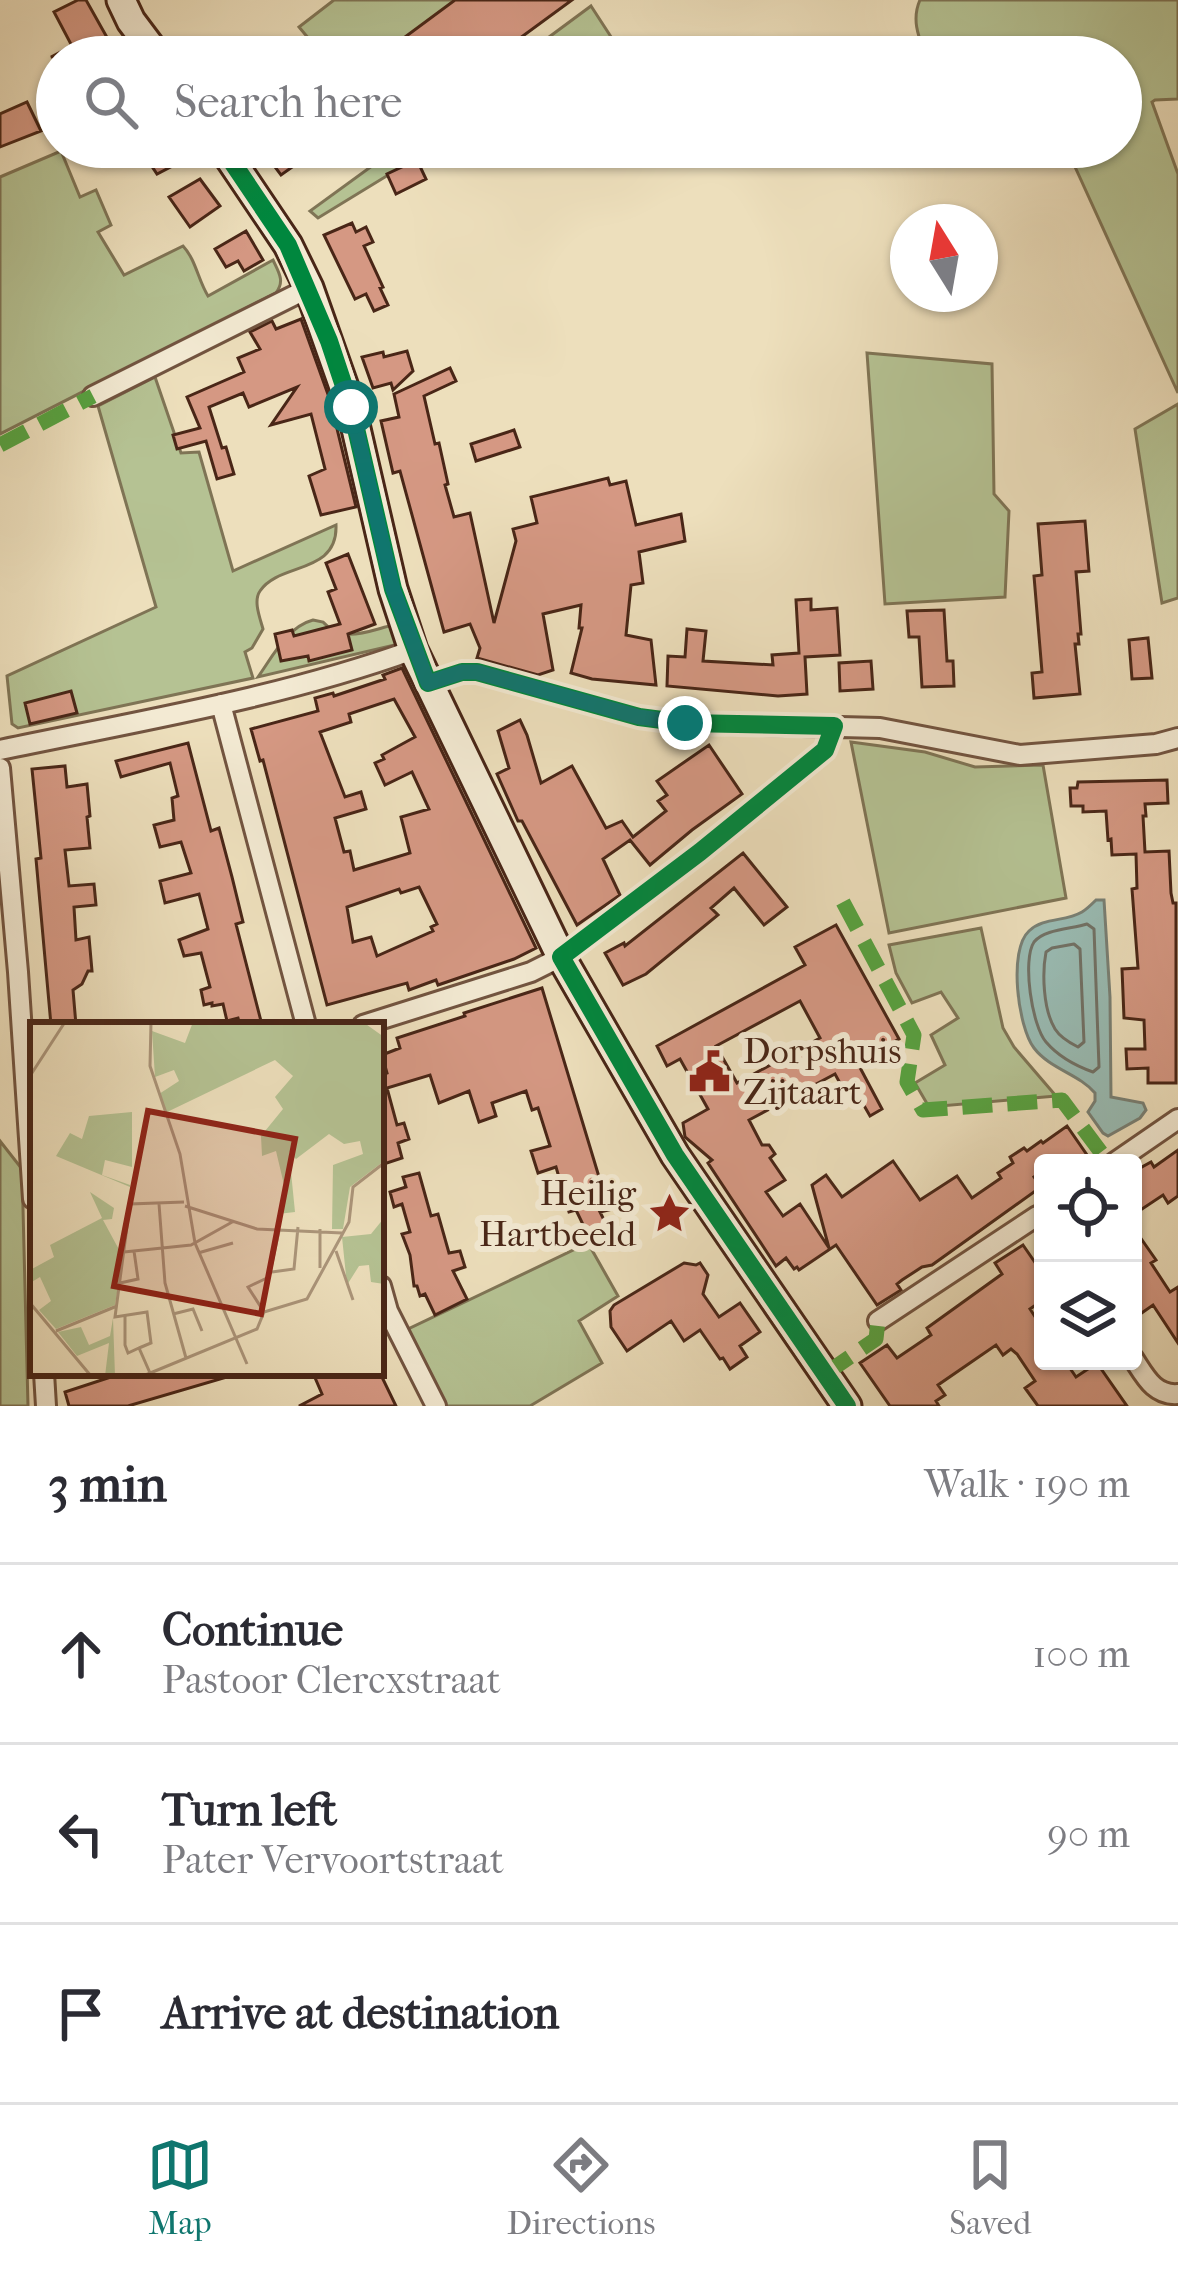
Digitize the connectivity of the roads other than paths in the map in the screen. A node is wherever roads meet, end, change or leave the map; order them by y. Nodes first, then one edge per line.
1 (121, 0) edge
2 (142, 36) edge
3 (236, 168) edge
4 (309, 288) junction
5 (93, 396) dead end
6 (413, 650) junction
7 (428, 683) junction
8 (221, 704) junction
9 (834, 726) junction
10 (1178, 738) edge
11 (0, 751) edge
12 (0, 768) edge
13 (561, 957) junction
14 (305, 1022) edge
15 (373, 1022) edge
16 (30, 1116) edge
17 (1178, 1119) edge
18 (1127, 1154) edge
19 (1034, 1222) edge
20 (384, 1297) edge
21 (878, 1321) dead end
22 (1141, 1370) edge
23 (44, 1376) edge
24 (1178, 1394) edge
25 (46, 1406) edge
26 (436, 1406) edge
27 (848, 1406) edge

1 - 2 street
3 - 4 street
4 - 5 street
4 - 6 street
6 - 7 street
6 - 8 street
7 - 9 street
7 - 13 street
8 - 11 street
8 - 14 street
9 - 10 street
9 - 13 street
12 - 16 street
13 - 15 street
13 - 27 street
17 - 18 street
19 - 21 street
20 - 26 street
22 - 24 street
23 - 25 street

